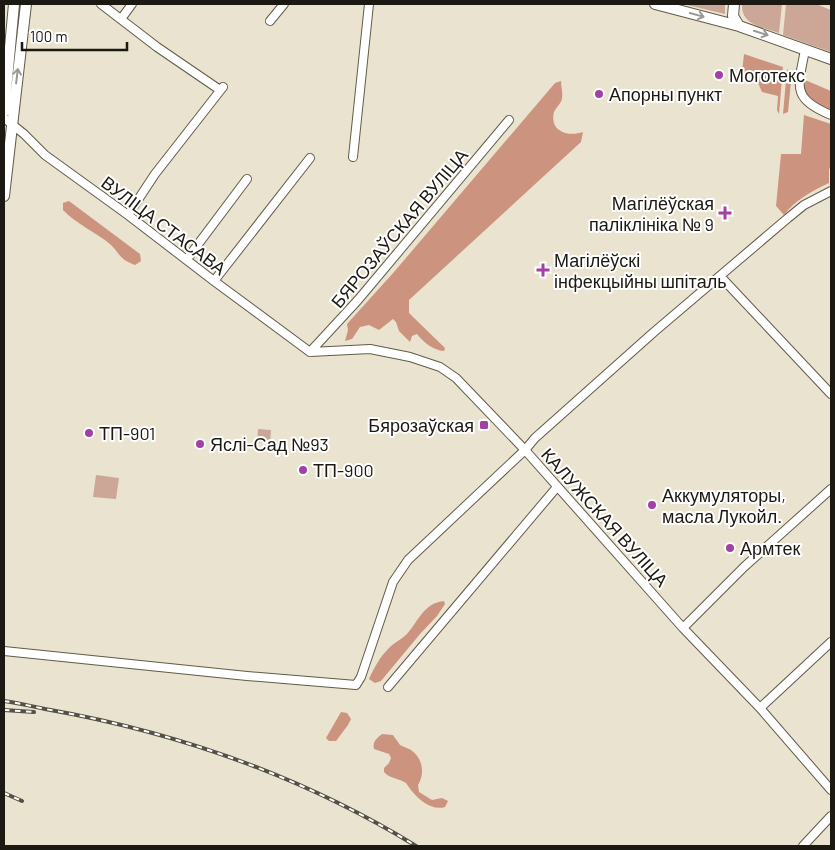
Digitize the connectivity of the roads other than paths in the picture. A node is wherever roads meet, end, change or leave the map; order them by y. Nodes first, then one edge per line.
1 (14, 4) edge
2 (26, 4) edge
3 (101, 4) edge
4 (132, 4) edge
5 (284, 4) edge
6 (369, 4) edge
7 (655, 4) edge
8 (734, 4) edge
9 (121, 19) junction
10 (270, 20) dead end
11 (739, 26) junction
12 (805, 50) junction
13 (831, 60) edge
14 (4, 112) edge
15 (831, 115) edge
16 (509, 120) dead end
17 (8, 121) edge
18 (353, 157) dead end
19 (310, 158) dead end
20 (247, 179) dead end
21 (831, 191) edge
22 (4, 196) edge
23 (128, 215) junction
24 (187, 259) junction
25 (720, 276) junction
26 (214, 281) junction
27 (310, 352) junction
28 (831, 394) edge
29 (525, 450) junction
30 (557, 487) junction
31 (831, 489) edge
32 (683, 628) junction
33 (831, 642) edge
34 (4, 651) edge
35 (388, 687) dead end
36 (760, 708) junction
37 (831, 790) edge
38 (831, 816) edge
39 (803, 846) edge

1 - 14 main road
17 -> 2 main road
3 - 9 street
4 - 9 street
5 - 10 street
6 - 18 street
7 -> 11 main road
8 - 11 main road
9 - 23 street
11 -> 12 main road
12 - 13 main road
12 - 15 street
16 - 27 street, БЯРОЗАЎСКАЯ ВУЛІЦА
17 - 22 main road
17 - 23 street, ВУЛІЦА СТАСАВА
19 - 26 street
20 - 24 street
21 - 25 street
23 - 24 street, ВУЛІЦА СТАСАВА
24 - 26 street, ВУЛІЦА СТАСАВА
25 - 28 street
25 - 29 street
26 - 27 street, ВУЛІЦА СТАСАВА
27 - 29 street, КАЛУЖСКАЯ ВУЛІЦА
29 - 30 street, КАЛУЖСКАЯ ВУЛІЦА
29 - 34 street
30 - 32 street, КАЛУЖСКАЯ ВУЛІЦА
30 - 35 street
31 - 32 street
32 - 36 street, КАЛУЖСКАЯ ВУЛІЦА
33 - 36 street
36 - 37 street, КАЛУЖСКАЯ ВУЛІЦА
38 - 39 street

